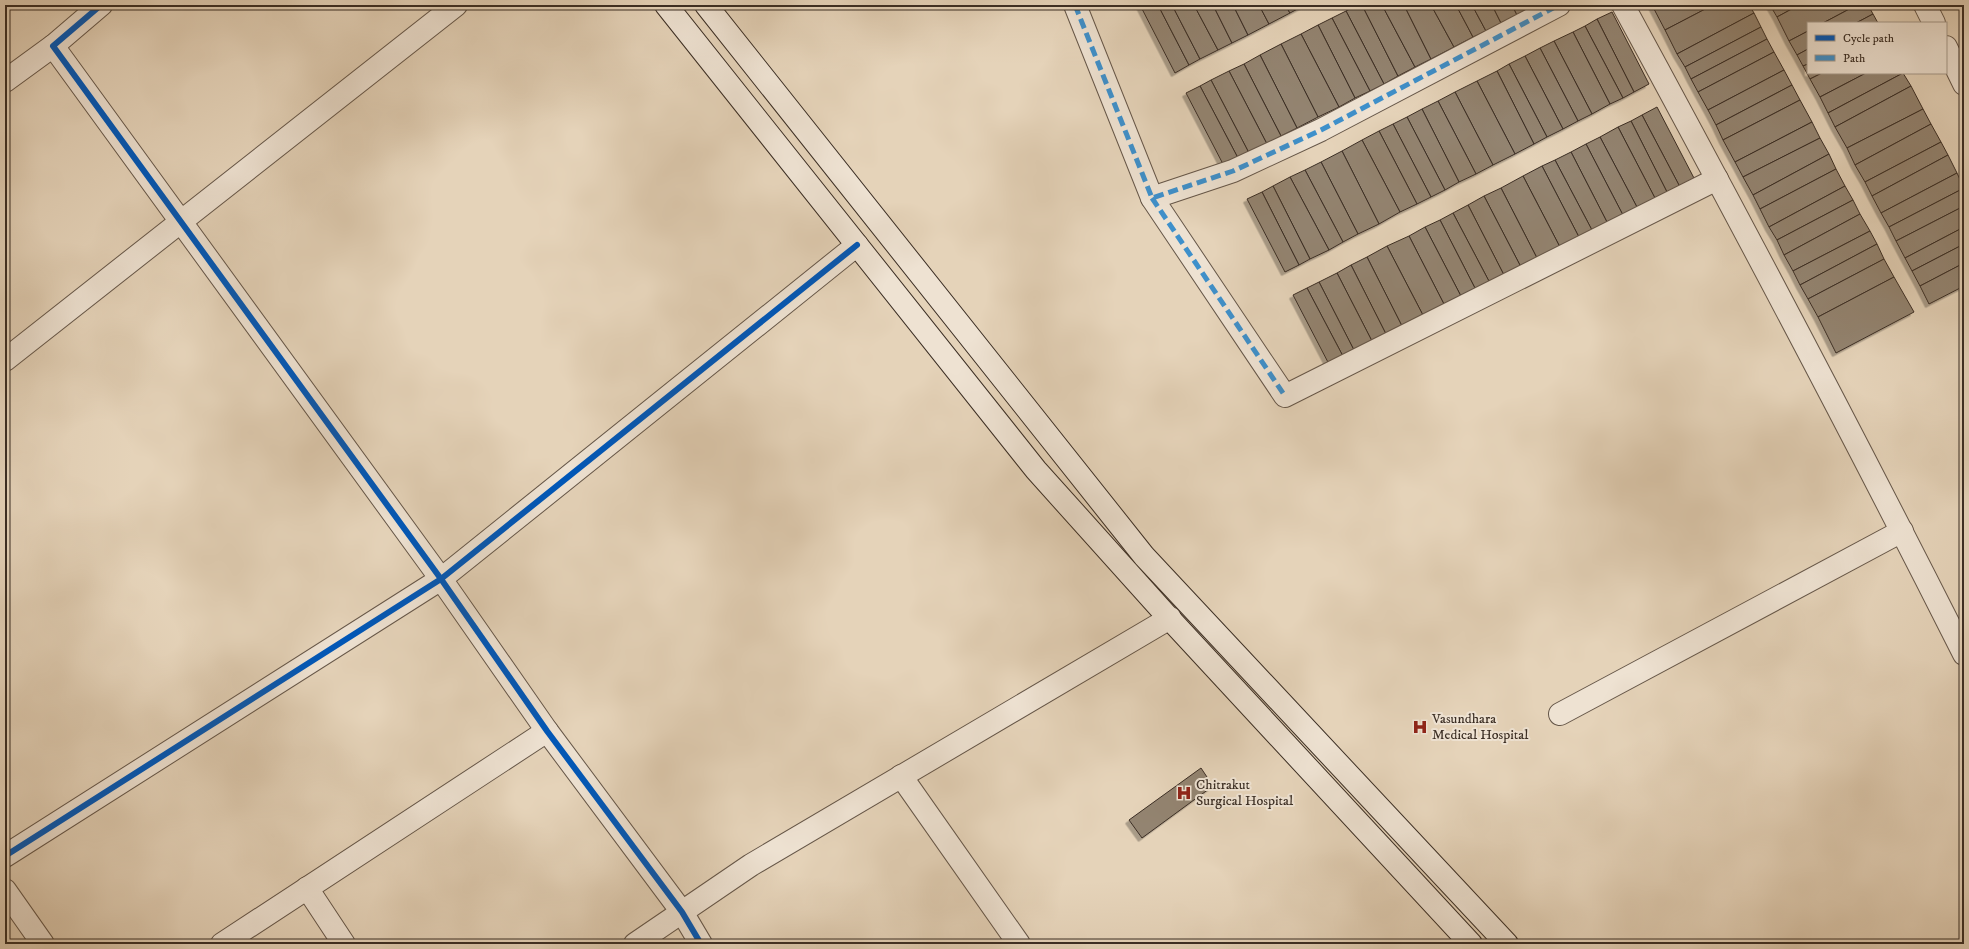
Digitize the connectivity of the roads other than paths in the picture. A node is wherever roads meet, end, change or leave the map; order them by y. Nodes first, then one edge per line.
1 (101, 5) edge
2 (456, 5) edge
3 (666, 5) edge
4 (706, 5) edge
5 (1076, 5) edge
6 (1559, 5) edge
7 (1623, 5) edge
8 (1926, 5) edge
9 (1934, 22) edge
10 (53, 46) junction
11 (1947, 49) edge
12 (5, 81) edge
13 (1964, 84) edge
14 (1718, 179) junction
15 (1152, 198) junction
16 (181, 221) junction
17 (857, 245) junction
18 (5, 360) edge
19 (1902, 531) junction
20 (441, 579) junction
21 (1170, 618) junction
22 (1964, 654) edge
23 (1560, 714) dead end
24 (547, 731) junction
25 (901, 776) junction
26 (5, 856) edge
27 (307, 888) junction
28 (5, 890) edge
29 (682, 912) junction
30 (43, 944) edge
31 (222, 944) edge
32 (344, 944) edge
33 (635, 944) edge
34 (701, 944) edge
35 (1019, 944) edge
36 (1471, 944) edge
37 (1507, 944) edge

1 - 10 street
2 - 16 street
3 - 17 street
4 - 37 street
5 - 15 street
6 - 15 street
7 - 14 street
8 - 9 street
10 - 12 street
10 - 16 street
11 - 13 street
14 - 15 street
14 - 19 street
16 - 18 street
16 - 20 street
17 - 20 street
17 - 21 street
19 - 22 street
19 - 23 street
20 - 24 street
20 - 26 street
21 - 25 street
21 - 36 street
24 - 27 street
24 - 29 street
25 - 29 street
25 - 35 street
27 - 31 street
27 - 32 street
28 - 30 street
29 - 33 street
29 - 34 street

